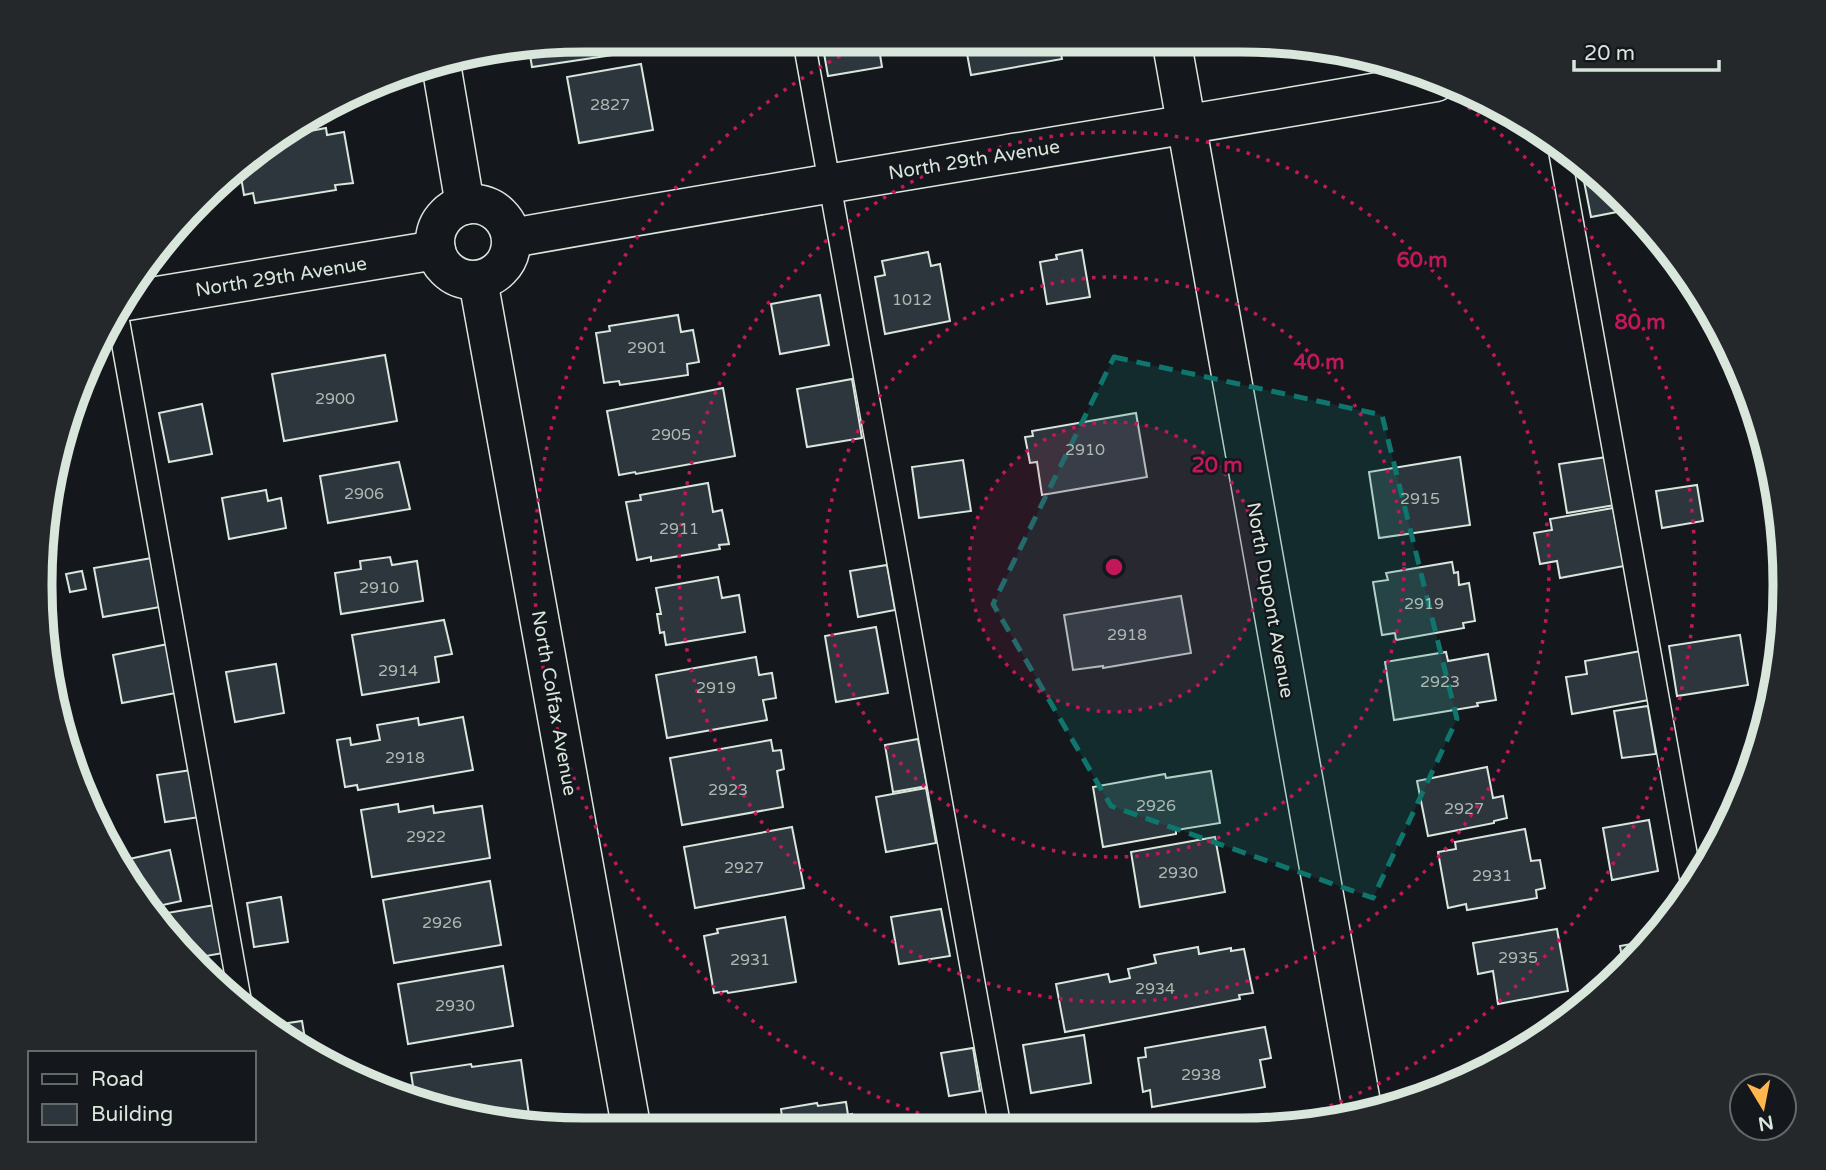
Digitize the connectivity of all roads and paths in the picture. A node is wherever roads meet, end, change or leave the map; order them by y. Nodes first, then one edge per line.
1 (806, 52) edge
2 (1173, 52) edge
3 (442, 72) edge
4 (1422, 84) edge
5 (1187, 125) junction
6 (1561, 160) edge
7 (830, 182) junction
8 (465, 205) junction
9 (512, 237) junction
10 (436, 250) junction
11 (478, 280) junction
12 (136, 300) edge
13 (120, 327) edge
14 (1689, 872) edge
15 (238, 988) edge
16 (1361, 1103) edge
17 (630, 1118) edge
18 (998, 1118) edge

1 - 7 lane
2 - 5 street, North Dupont Avenue
3 - 8 street
4 - 5 street, North 29th Avenue
5 - 7 street, North 29th Avenue
5 - 16 street, North Dupont Avenue
6 - 14 lane
7 - 9 street, North 29th Avenue
7 - 18 lane
8 - 9 street
8 - 10 street
9 - 11 street
10 - 11 street
10 - 12 street, North 29th Avenue
11 - 17 street, North Colfax Avenue
13 - 15 lane

